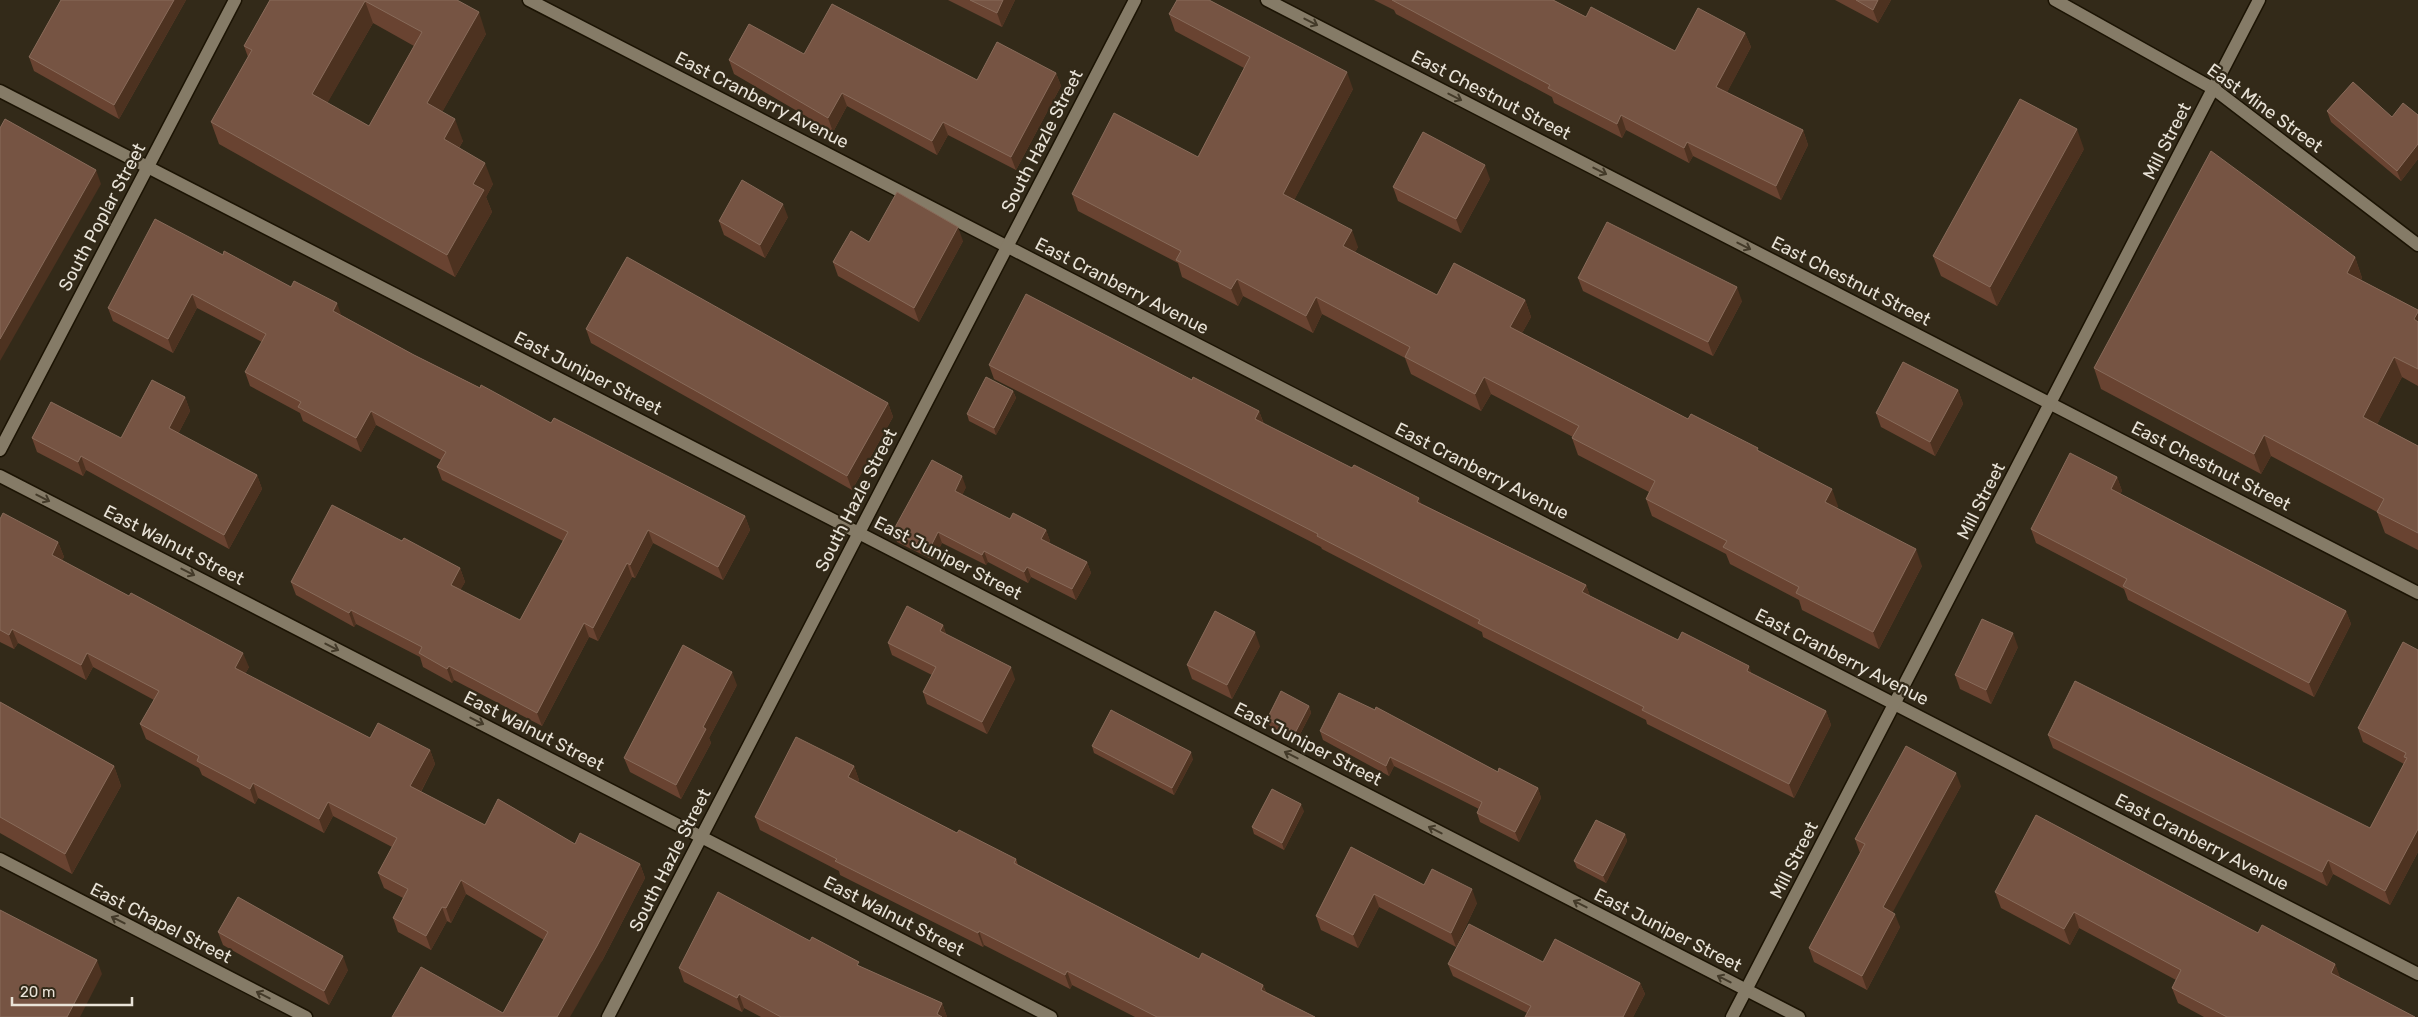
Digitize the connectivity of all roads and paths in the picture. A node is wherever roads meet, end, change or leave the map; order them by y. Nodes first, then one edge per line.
1 (235, 0) edge
2 (529, 0) edge
3 (1135, 0) edge
4 (1267, 0) edge
5 (2055, 0) edge
6 (2259, 0) edge
7 (2214, 89) junction
8 (0, 91) edge
9 (148, 166) junction
10 (1007, 246) junction
11 (2418, 246) edge
12 (2051, 403) junction
13 (0, 450) edge
14 (0, 476) edge
15 (859, 532) junction
16 (2418, 593) edge
17 (1895, 704) junction
18 (701, 837) junction
19 (0, 859) edge
20 (2418, 974) edge
21 (1746, 990) junction
22 (306, 1017) edge
23 (608, 1017) edge
24 (1051, 1017) edge
25 (1732, 1017) edge
26 (1799, 1017) edge

1 - 9 street, South Poplar Street
2 - 10 street, East Cranberry Avenue
3 - 10 street, South Hazle Street
4 -> 12 street, East Chestnut Street
5 - 7 street, East Mine Street
6 - 7 street, Mill Street
7 - 11 street, East Mine Street
7 - 12 street, Mill Street
8 - 9 street, East Juniper Street
9 - 13 street, South Poplar Street
9 - 15 street, East Juniper Street
10 - 15 street, South Hazle Street
10 - 17 street, East Cranberry Avenue
12 - 16 street, East Chestnut Street
12 - 17 street, Mill Street
14 -> 18 street, East Walnut Street
15 - 18 street, South Hazle Street
21 -> 15 street, East Juniper Street
17 - 20 street, East Cranberry Avenue
17 - 21 street, Mill Street
18 - 23 street, South Hazle Street
18 - 24 street, East Walnut Street
22 -> 19 street, East Chapel Street
21 - 25 street, Mill Street
21 - 26 street, East Juniper Street

